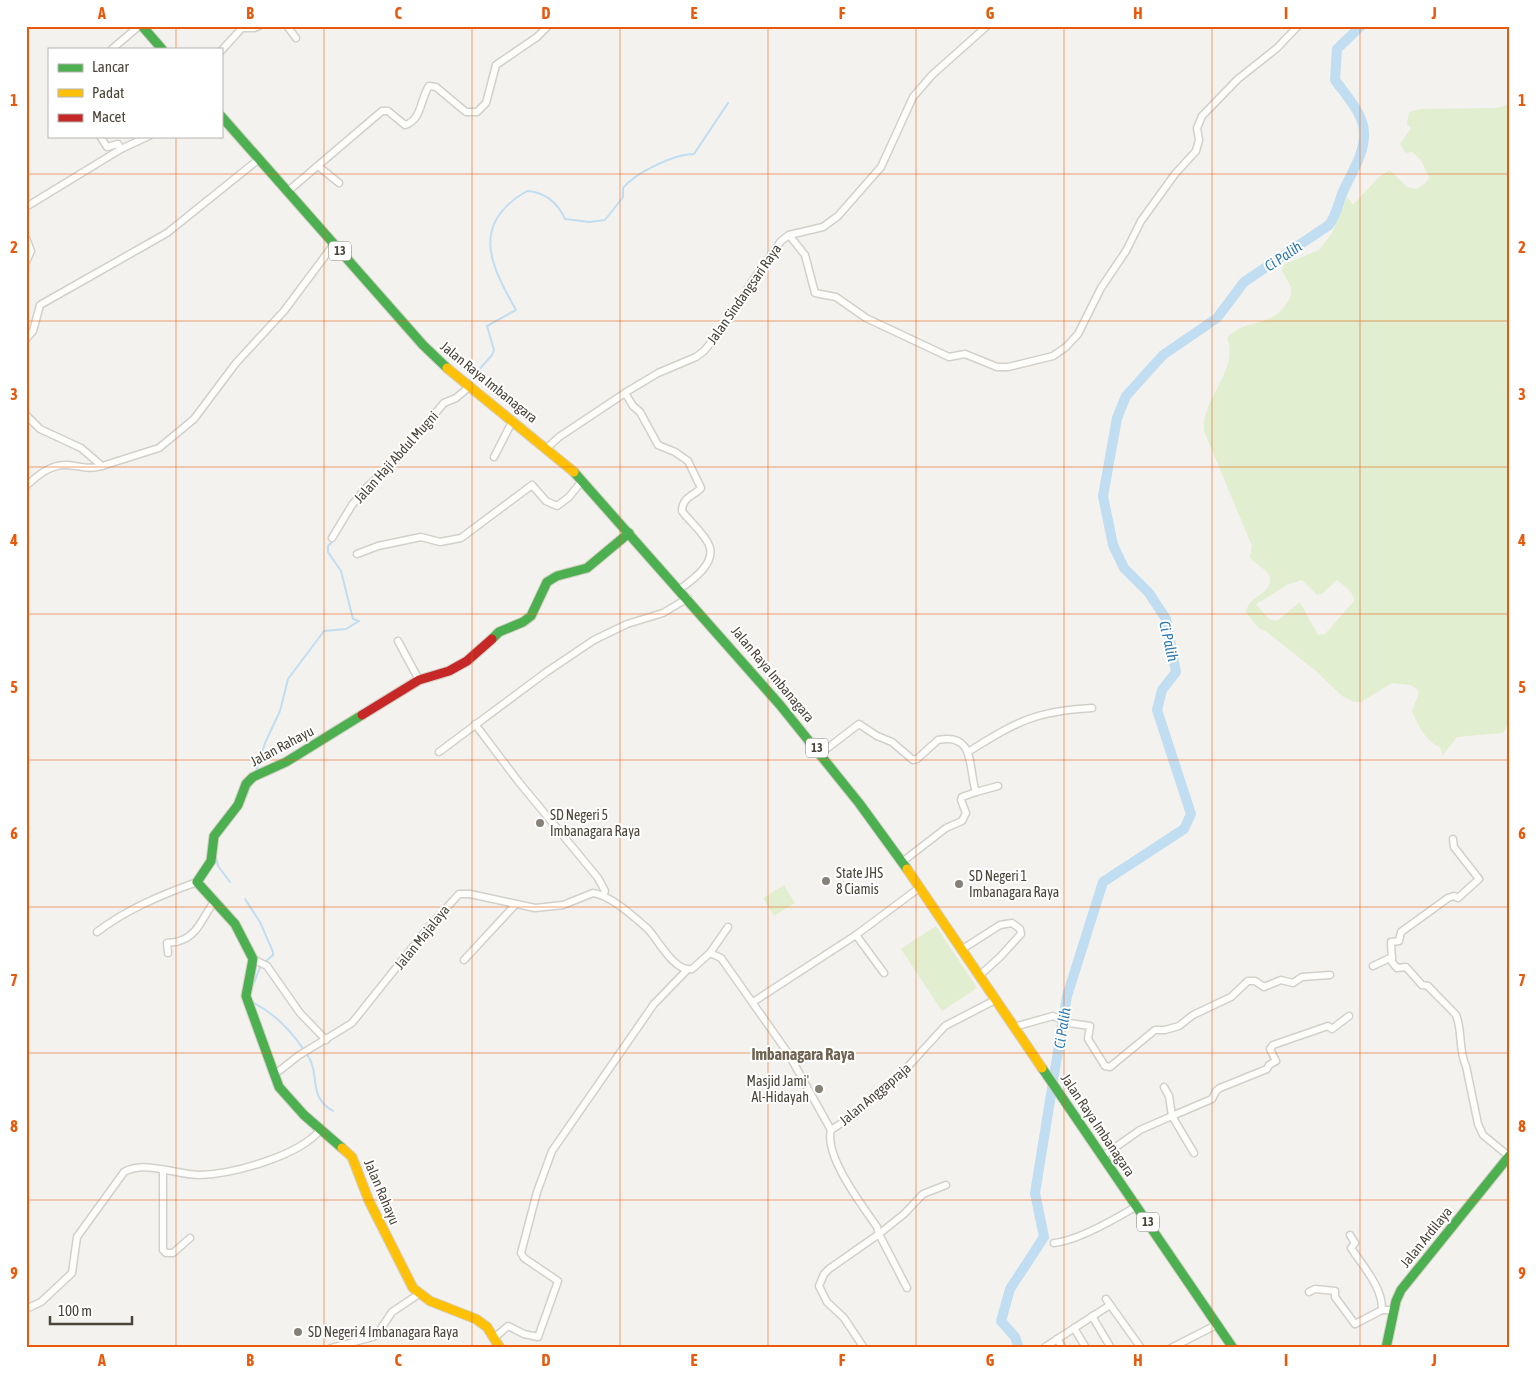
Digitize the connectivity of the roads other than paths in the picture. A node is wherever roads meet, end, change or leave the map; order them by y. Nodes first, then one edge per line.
1 (140, 26) edge
2 (259, 26) edge
3 (287, 26) edge
4 (548, 26) edge
5 (987, 26) edge
6 (1298, 26) edge
7 (242, 27) edge
8 (296, 38) dead end
9 (113, 48) edge
10 (161, 48) edge
11 (222, 50) edge
12 (222, 117) edge
13 (101, 138) edge
14 (145, 138) edge
15 (121, 149) junction
16 (259, 159) junction
17 (318, 166) junction
18 (339, 183) dead end
19 (287, 192) junction
20 (26, 208) edge
21 (789, 235) junction
22 (26, 238) edge
23 (334, 244) junction
24 (26, 262) edge
25 (26, 339) edge
26 (467, 385) junction
27 (625, 394) junction
28 (26, 415) edge
29 (513, 420) junction
30 (548, 447) junction
31 (494, 457) dead end
32 (102, 466) junction
33 (582, 481) junction
34 (26, 486) edge
35 (629, 533) junction
36 (332, 538) dead end
37 (357, 554) dead end
38 (680, 589) junction
39 (688, 598) junction
40 (398, 640) dead end
41 (419, 680) junction
42 (1092, 708) dead end
43 (475, 724) junction
44 (439, 752) dead end
45 (968, 752) junction
46 (821, 753) junction
47 (998, 786) dead end
48 (976, 792) junction
49 (1453, 839) dead end
50 (902, 862) junction
51 (197, 882) junction
52 (919, 888) junction
53 (603, 895) junction
54 (214, 902) junction
55 (515, 905) junction
56 (728, 927) dead end
57 (96, 932) dead end
58 (856, 935) junction
59 (962, 950) junction
60 (168, 953) dead end
61 (710, 953) junction
62 (1392, 957) junction
63 (464, 960) dead end
64 (260, 962) junction
65 (1373, 966) dead end
66 (687, 970) junction
67 (884, 973) dead end
68 (1330, 975) dead end
69 (979, 976) junction
70 (995, 1000) junction
71 (752, 1002) junction
72 (1348, 1016) dead end
73 (1014, 1027) junction
74 (326, 1040) junction
75 (274, 1076) junction
76 (1164, 1087) dead end
77 (1172, 1116) junction
78 (320, 1130) junction
79 (831, 1130) junction
80 (1194, 1153) dead end
81 (1510, 1155) edge
82 (1103, 1156) junction
83 (163, 1170) junction
84 (946, 1185) dead end
85 (1137, 1206) junction
86 (879, 1234) junction
87 (1350, 1234) dead end
88 (190, 1238) dead end
89 (1054, 1244) dead end
90 (907, 1288) dead end
91 (1309, 1292) dead end
92 (419, 1294) junction
93 (26, 1309) edge
94 (1382, 1310) junction
95 (1394, 1310) junction
96 (1092, 1316) junction
97 (1218, 1324) junction
98 (1074, 1328) junction
99 (494, 1338) junction
100 (1057, 1339) junction
101 (1045, 1347) edge
102 (331, 1348) edge
103 (500, 1348) edge
104 (864, 1348) edge
105 (1063, 1348) edge
106 (1086, 1348) edge
107 (1111, 1348) edge
108 (1141, 1348) edge
109 (1171, 1348) edge
110 (1233, 1348) edge
111 (1386, 1348) edge

1 - 9 street
1 - 10 main road
2 - 7 street
3 - 8 street
4 - 17 street
5 - 21 street, Jalan Sindangsari Raya
6 - 21 street
7 - 11 street
12 - 16 main road, Jalan Raya Imbanagara / 13
13 - 15 street
14 - 15 street
15 - 20 street
16 - 19 main road, Jalan Raya Imbanagara / 13
16 - 25 street
17 - 18 street
17 - 19 street
19 - 23 main road, Jalan Raya Imbanagara / 13
21 - 27 street, Jalan Sindangsari Raya
22 - 24 street
23 - 26 main road, Jalan Raya Imbanagara / 13
23 - 32 street
26 - 29 main road, Jalan Raya Imbanagara / 13
26 - 36 street, Jalan Haji Abdul Mugni
27 - 30 street, Jalan Sindangsari Raya
27 - 38 street
28 - 32 street
29 - 30 main road, Jalan Raya Imbanagara / 13
29 - 31 street
30 - 33 main road, Jalan Raya Imbanagara / 13
32 - 34 street
33 - 35 main road, Jalan Raya Imbanagara / 13
33 - 37 street
35 - 38 main road, Jalan Raya Imbanagara / 13
35 - 41 main road, Jalan Rahayu
38 - 39 main road, Jalan Raya Imbanagara / 13
39 - 43 street
39 - 46 main road, Jalan Raya Imbanagara / 13
40 - 41 street
41 - 51 main road, Jalan Rahayu
42 - 45 street
43 - 44 street
43 - 53 street
45 - 46 street
45 - 48 street
46 - 50 main road, Jalan Raya Imbanagara / 13
47 - 48 street
48 - 50 street
49 - 62 street
50 - 52 main road, Jalan Raya Imbanagara / 13
51 - 54 main road
51 - 57 street
52 - 58 street
52 - 59 main road, Jalan Raya Imbanagara / 13
53 - 55 street, Jalan Majalaya
53 - 66 street
54 - 60 street
54 - 64 main road
55 - 63 street
55 - 74 street, Jalan Majalaya
56 - 61 street
58 - 67 street
58 - 71 street
59 - 69 main road, Jalan Raya Imbanagara / 13
59 - 69 street
61 - 66 street
61 - 71 street
62 - 65 street
62 - 81 street
64 - 74 street
64 - 75 main road, Jalan Rahayu
66 - 99 street
68 - 73 street
69 - 70 main road, Jalan Raya Imbanagara / 13
70 - 73 main road, Jalan Raya Imbanagara / 13
70 - 79 street, Jalan Anggapraja
71 - 79 street
72 - 77 street
73 - 82 main road, Jalan Raya Imbanagara / 13
74 - 75 street, Jalan Majalaya
75 - 78 main road, Jalan Rahayu
76 - 77 street
77 - 80 street
77 - 82 street
78 - 83 street
78 - 92 main road, Jalan Rahayu
79 - 86 street, Jalan Anggapraja
81 - 95 main road, Jalan Ardilaya
82 - 85 main road, Jalan Raya Imbanagara / 13
83 - 88 street
83 - 93 street
84 - 86 street
85 - 89 street
85 - 97 main road, Jalan Raya Imbanagara / 13
86 - 90 street, Jalan Anggapraja
86 - 104 street
87 - 94 street
91 - 94 street
92 - 99 main road, Jalan Rahayu
92 - 102 street
94 - 95 street
95 - 111 main road, Jalan Ardilaya
96 - 98 street
96 - 107 street
96 - 108 street
97 - 109 street
97 - 110 main road, Jalan Raya Imbanagara / 13
98 - 100 street
98 - 106 street
99 - 103 main road, Jalan Rahayu
100 - 101 street
100 - 105 street

